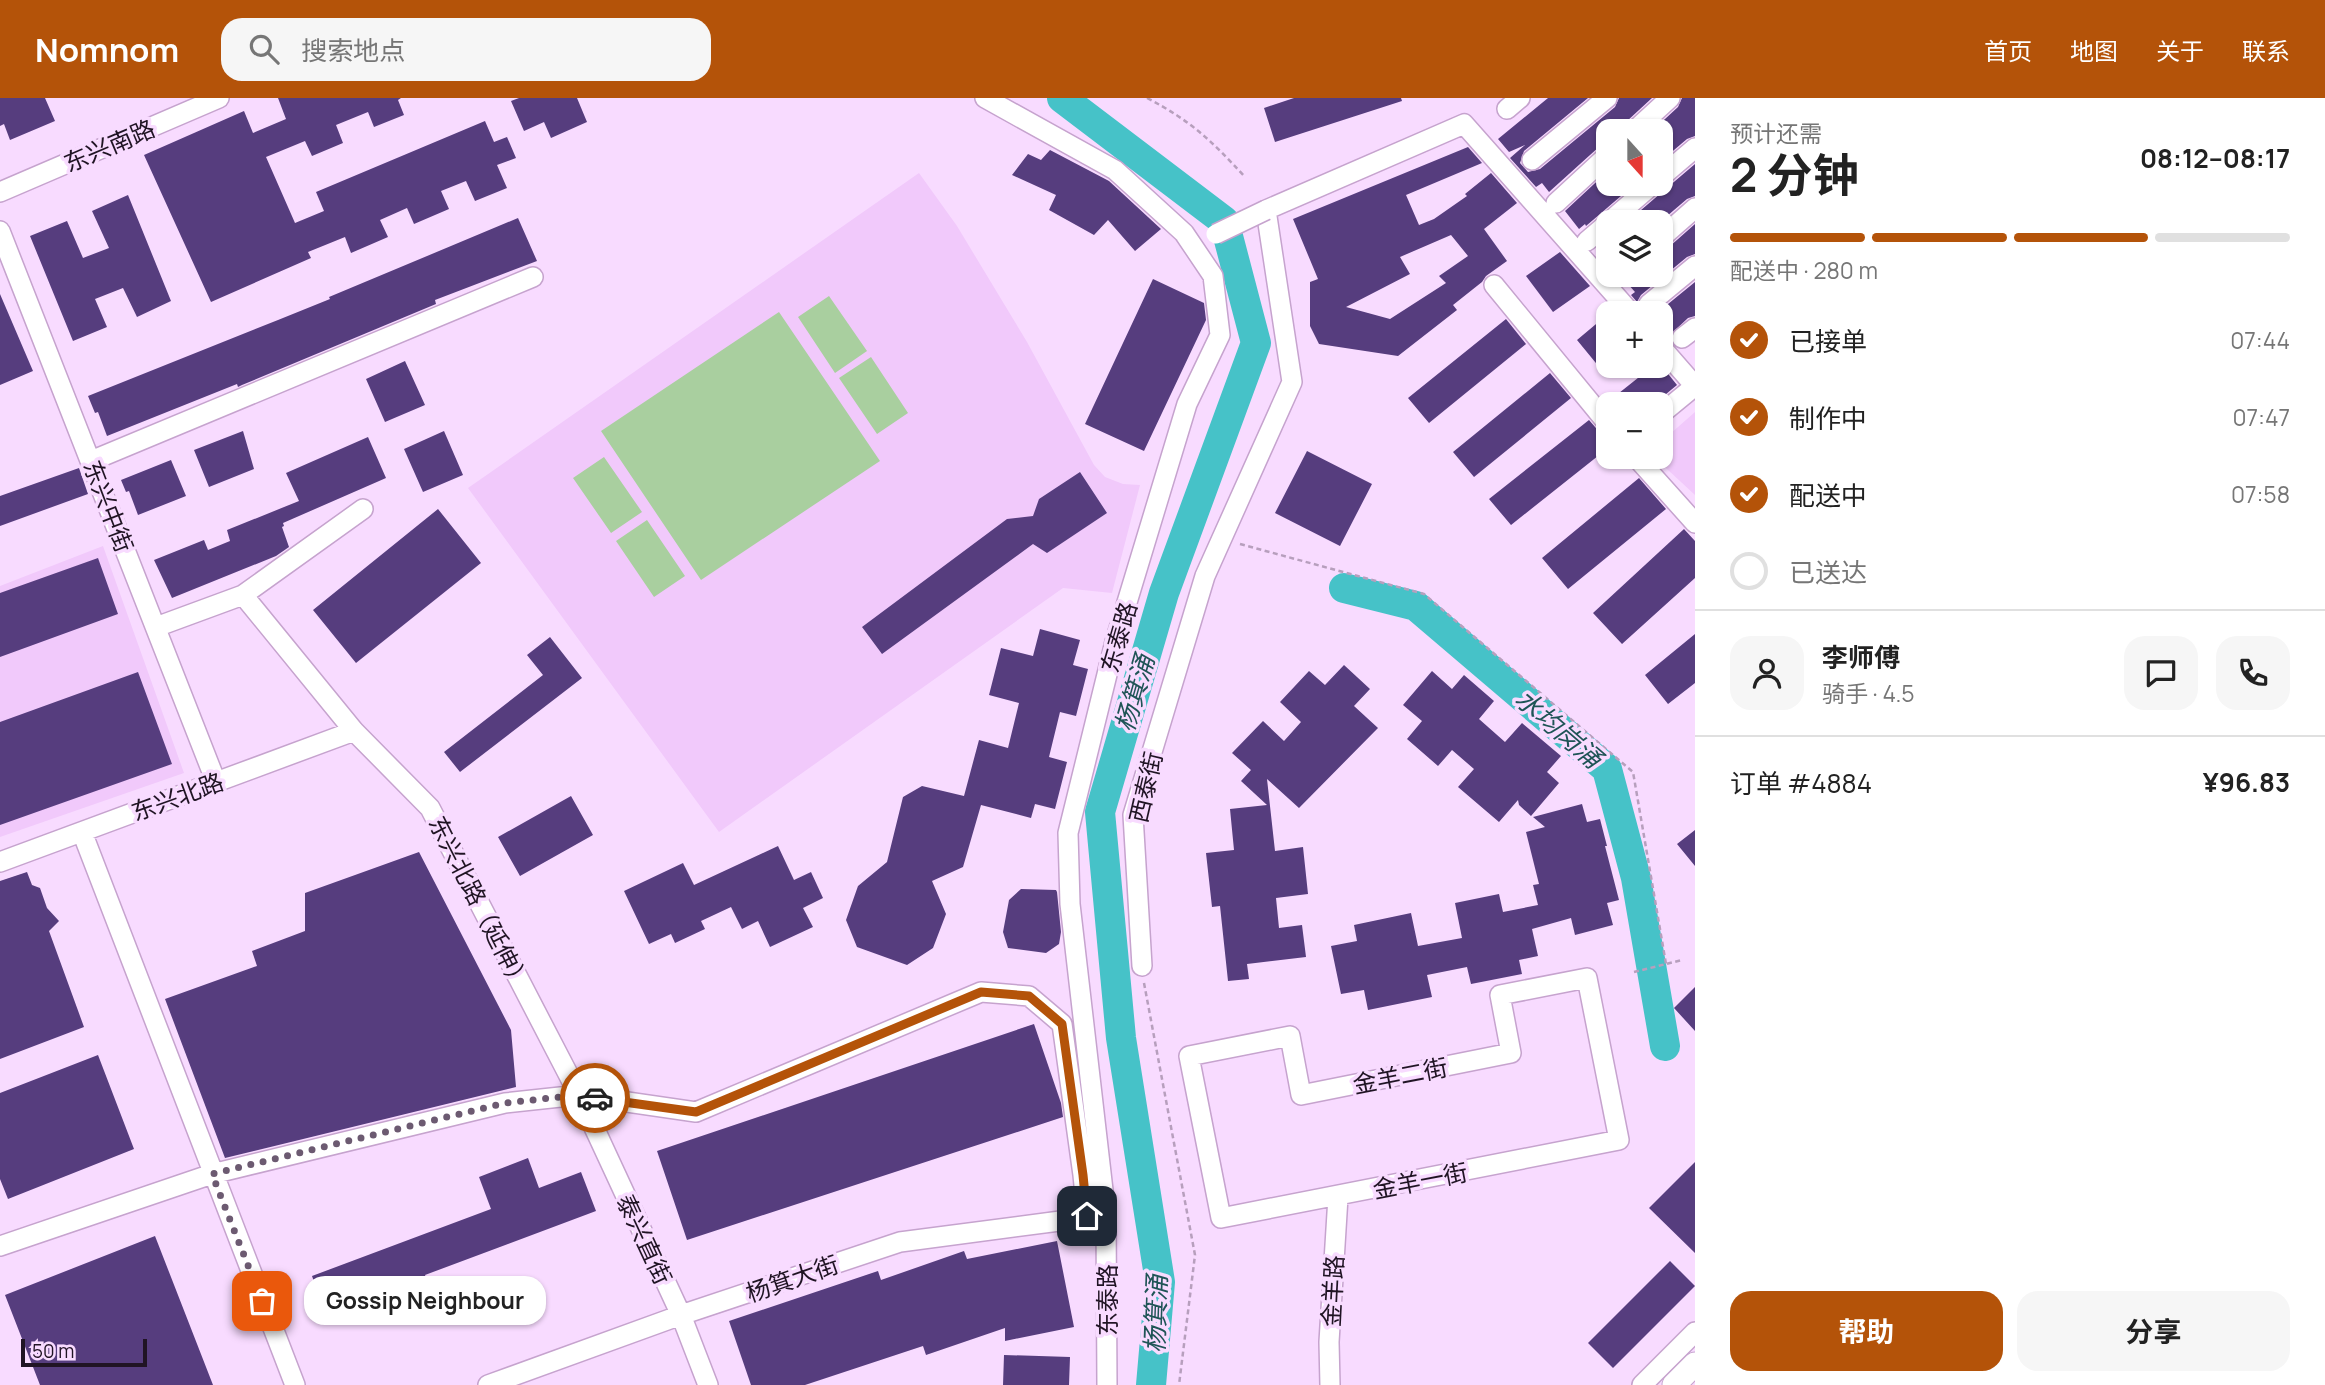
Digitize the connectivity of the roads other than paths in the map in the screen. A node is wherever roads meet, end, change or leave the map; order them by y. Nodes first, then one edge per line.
1 (219, 98) edge
2 (985, 98) edge
3 (1607, 98) edge
4 (1670, 98) edge
5 (1647, 119) edge
6 (1695, 148) edge
7 (1532, 160) dead end
8 (1596, 166) edge
9 (1673, 167) edge
10 (0, 192) edge
11 (1640, 196) edge
12 (1556, 203) dead end
13 (1695, 208) edge
14 (1266, 210) junction
15 (1624, 210) edge
16 (1673, 227) edge
17 (0, 230) edge
18 (1596, 234) edge
19 (1587, 241) dead end
20 (1192, 245) junction
21 (1695, 265) edge
22 (533, 276) dead end
23 (1494, 285) dead end
24 (1619, 301) edge
25 (1653, 301) edge
26 (1673, 361) edge
27 (1695, 386) edge
28 (1673, 404) edge
29 (1596, 409) edge
30 (91, 461) junction
31 (1647, 469) edge
32 (363, 509) dead end
33 (1695, 523) edge
34 (243, 594) junction
35 (156, 626) junction
36 (354, 731) junction
37 (216, 782) junction
38 (82, 832) junction
39 (0, 862) edge
40 (1142, 966) road end
41 (1587, 978) joint
42 (1189, 1056) joint
43 (579, 1095) junction
44 (212, 1174) junction
45 (1338, 1196) junction
46 (1096, 1216) junction
47 (0, 1246) edge
48 (681, 1315) junction
49 (1695, 1332) edge
50 (1695, 1364) edge
51 (295, 1385) edge
52 (488, 1385) edge
53 (708, 1385) edge
54 (1107, 1385) edge
55 (1330, 1385) edge
56 (1642, 1385) edge
57 (1674, 1385) edge

1 - 10 street, 东兴南路
2 - 20 street, 东泰路
3 - 7 street
4 - 5 street
6 - 9 street
8 - 12 street
11 - 15 street
13 - 16 street
14 - 20 street, bridge
14 - 24 street
14 - 40 street, 西泰街
17 - 30 street, 东兴中街
18 - 19 street
20 - 46 street, 东泰路
21 - 25 street
22 - 30 street
23 - 29 street
26 - 27 street
27 - 28 street
30 - 35 street, 东兴中街
31 - 33 street
32 - 34 street
34 - 35 street
34 - 36 street, 东兴北路（延伸）
35 - 37 street, 东兴中街
36 - 37 street, 东兴北路
36 - 43 street, 东兴北路（延伸）
37 - 38 street, 东兴北路
38 - 39 street, 东兴北路
38 - 44 street
41 - 42 street, 金羊二街
41 - 45 street, 金羊一街
42 - 45 street, 金羊一街
43 - 44 street
43 - 46 street
43 - 48 street, 泰兴直街
44 - 47 street
44 - 51 street
45 - 55 street, 金羊路
46 - 48 street, 杨箕大街
46 - 54 street, 东泰路
48 - 52 street, 杨箕大街
48 - 53 street, 泰兴直街
49 - 56 street
50 - 57 main road

